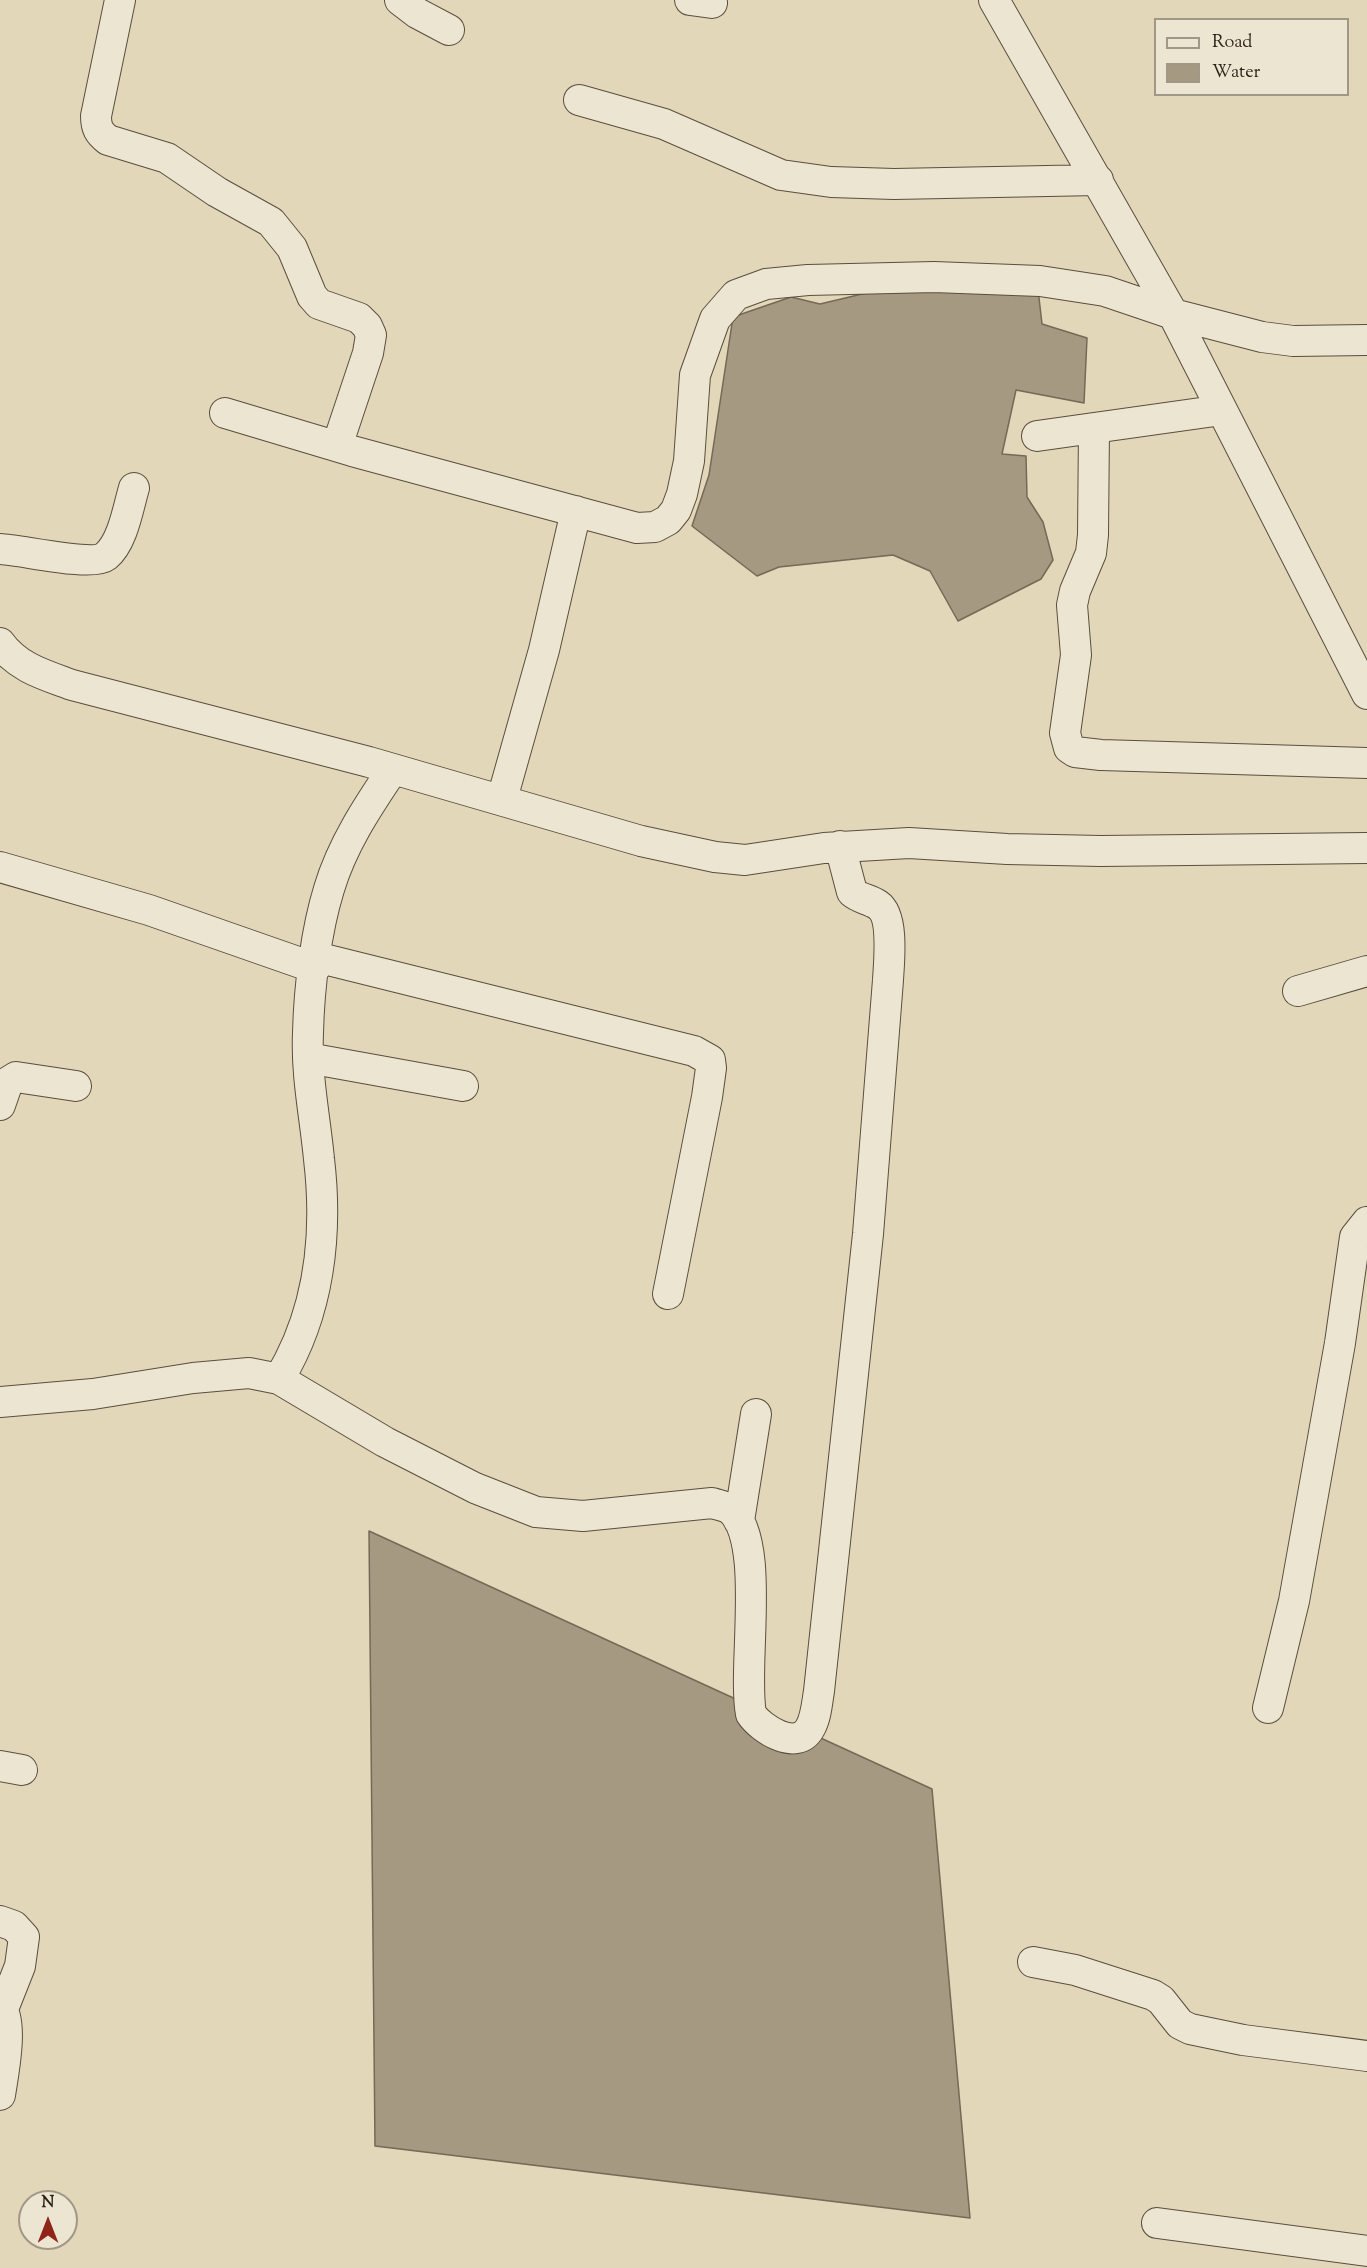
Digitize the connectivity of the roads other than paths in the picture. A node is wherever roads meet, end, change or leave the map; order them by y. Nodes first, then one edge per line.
1 (120, 0) edge
2 (400, 0) edge
3 (994, 0) edge
4 (449, 30) dead end
5 (579, 100) dead end
6 (1098, 180) junction
7 (1173, 314) junction
8 (1367, 340) edge
9 (1222, 410) junction
10 (225, 413) dead end
11 (1094, 428) junction
12 (1037, 436) dead end
13 (337, 446) junction
14 (134, 488) dead end
15 (576, 511) junction
16 (0, 549) edge
17 (0, 643) edge
18 (1367, 694) edge
19 (1367, 763) edge
20 (393, 769) junction
21 (502, 800) junction
22 (840, 846) junction
23 (1367, 848) edge
24 (0, 867) edge
25 (315, 962) junction
26 (1367, 971) edge
27 (1298, 991) dead end
28 (308, 1058) junction
29 (76, 1086) dead end
30 (463, 1086) dead end
31 (0, 1105) edge
32 (1367, 1222) edge
33 (668, 1294) dead end
34 (284, 1381) junction
35 (0, 1402) edge
36 (756, 1414) dead end
37 (739, 1521) junction
38 (1268, 1708) dead end
39 (0, 1921) edge
40 (1034, 1962) dead end
41 (2, 2007) edge
42 (1367, 2056) edge
43 (0, 2095) edge
44 (1157, 2223) dead end
45 (1367, 2251) edge

1 - 13 street
2 - 4 street
3 - 6 street
5 - 6 street
6 - 7 street
7 - 8 street
7 - 9 street
7 - 15 street
9 - 11 street
9 - 18 street
10 - 13 street
11 - 12 street
11 - 19 street
13 - 15 street
14 - 16 street
15 - 21 street
17 - 20 street
20 - 21 street
20 - 25 street
21 - 22 street
22 - 23 street
22 - 37 street
24 - 25 street
25 - 28 street
25 - 33 street
26 - 27 street
28 - 30 street
28 - 34 street
29 - 31 street
32 - 38 street
34 - 35 street
34 - 37 street
36 - 37 street
39 - 41 street
40 - 42 street
41 - 43 street
44 - 45 street

